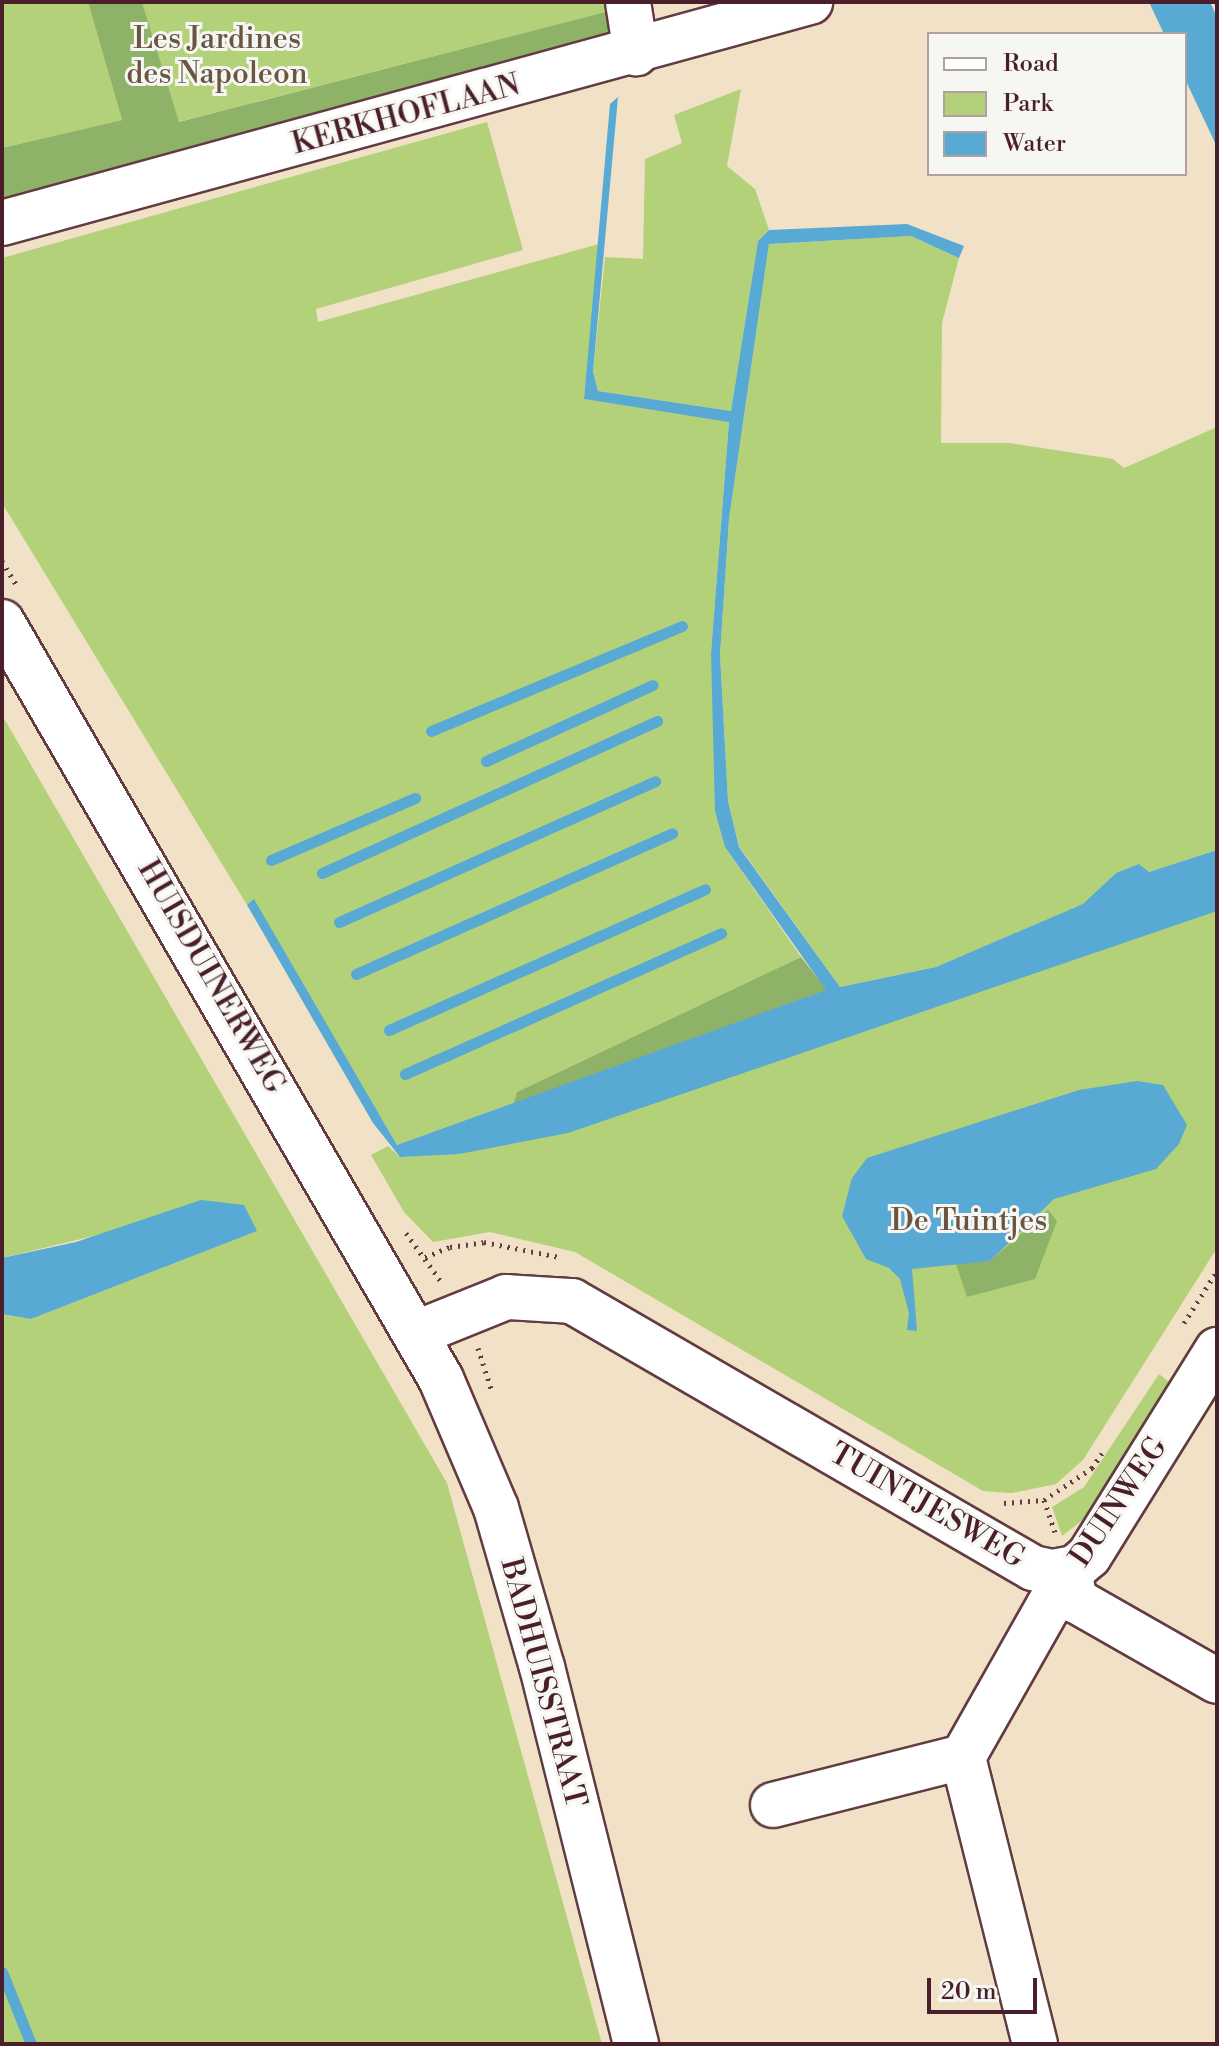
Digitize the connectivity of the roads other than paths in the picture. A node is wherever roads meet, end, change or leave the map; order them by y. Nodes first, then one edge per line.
1 (628, 2) edge
2 (810, 2) edge
3 (636, 53) junction
4 (2, 223) edge
5 (2, 622) edge
6 (417, 1333) junction
7 (1217, 1350) edge
8 (1069, 1570) junction
9 (1217, 1681) edge
10 (963, 1757) junction
11 (773, 1805) dead end
12 (636, 2044) edge
13 (1035, 2044) edge

1 - 3 street
2 - 3 street, KERKHOFLAAN
3 - 4 street, KERKHOFLAAN
5 - 6 street, HUISDUINERWEG
6 - 8 street, TUINTJESWEG
6 - 12 street, BADHUISSTRAAT
7 - 8 street, DUINWEG
8 - 9 street, DUINWEG
8 - 10 street
10 - 11 street
10 - 13 street

